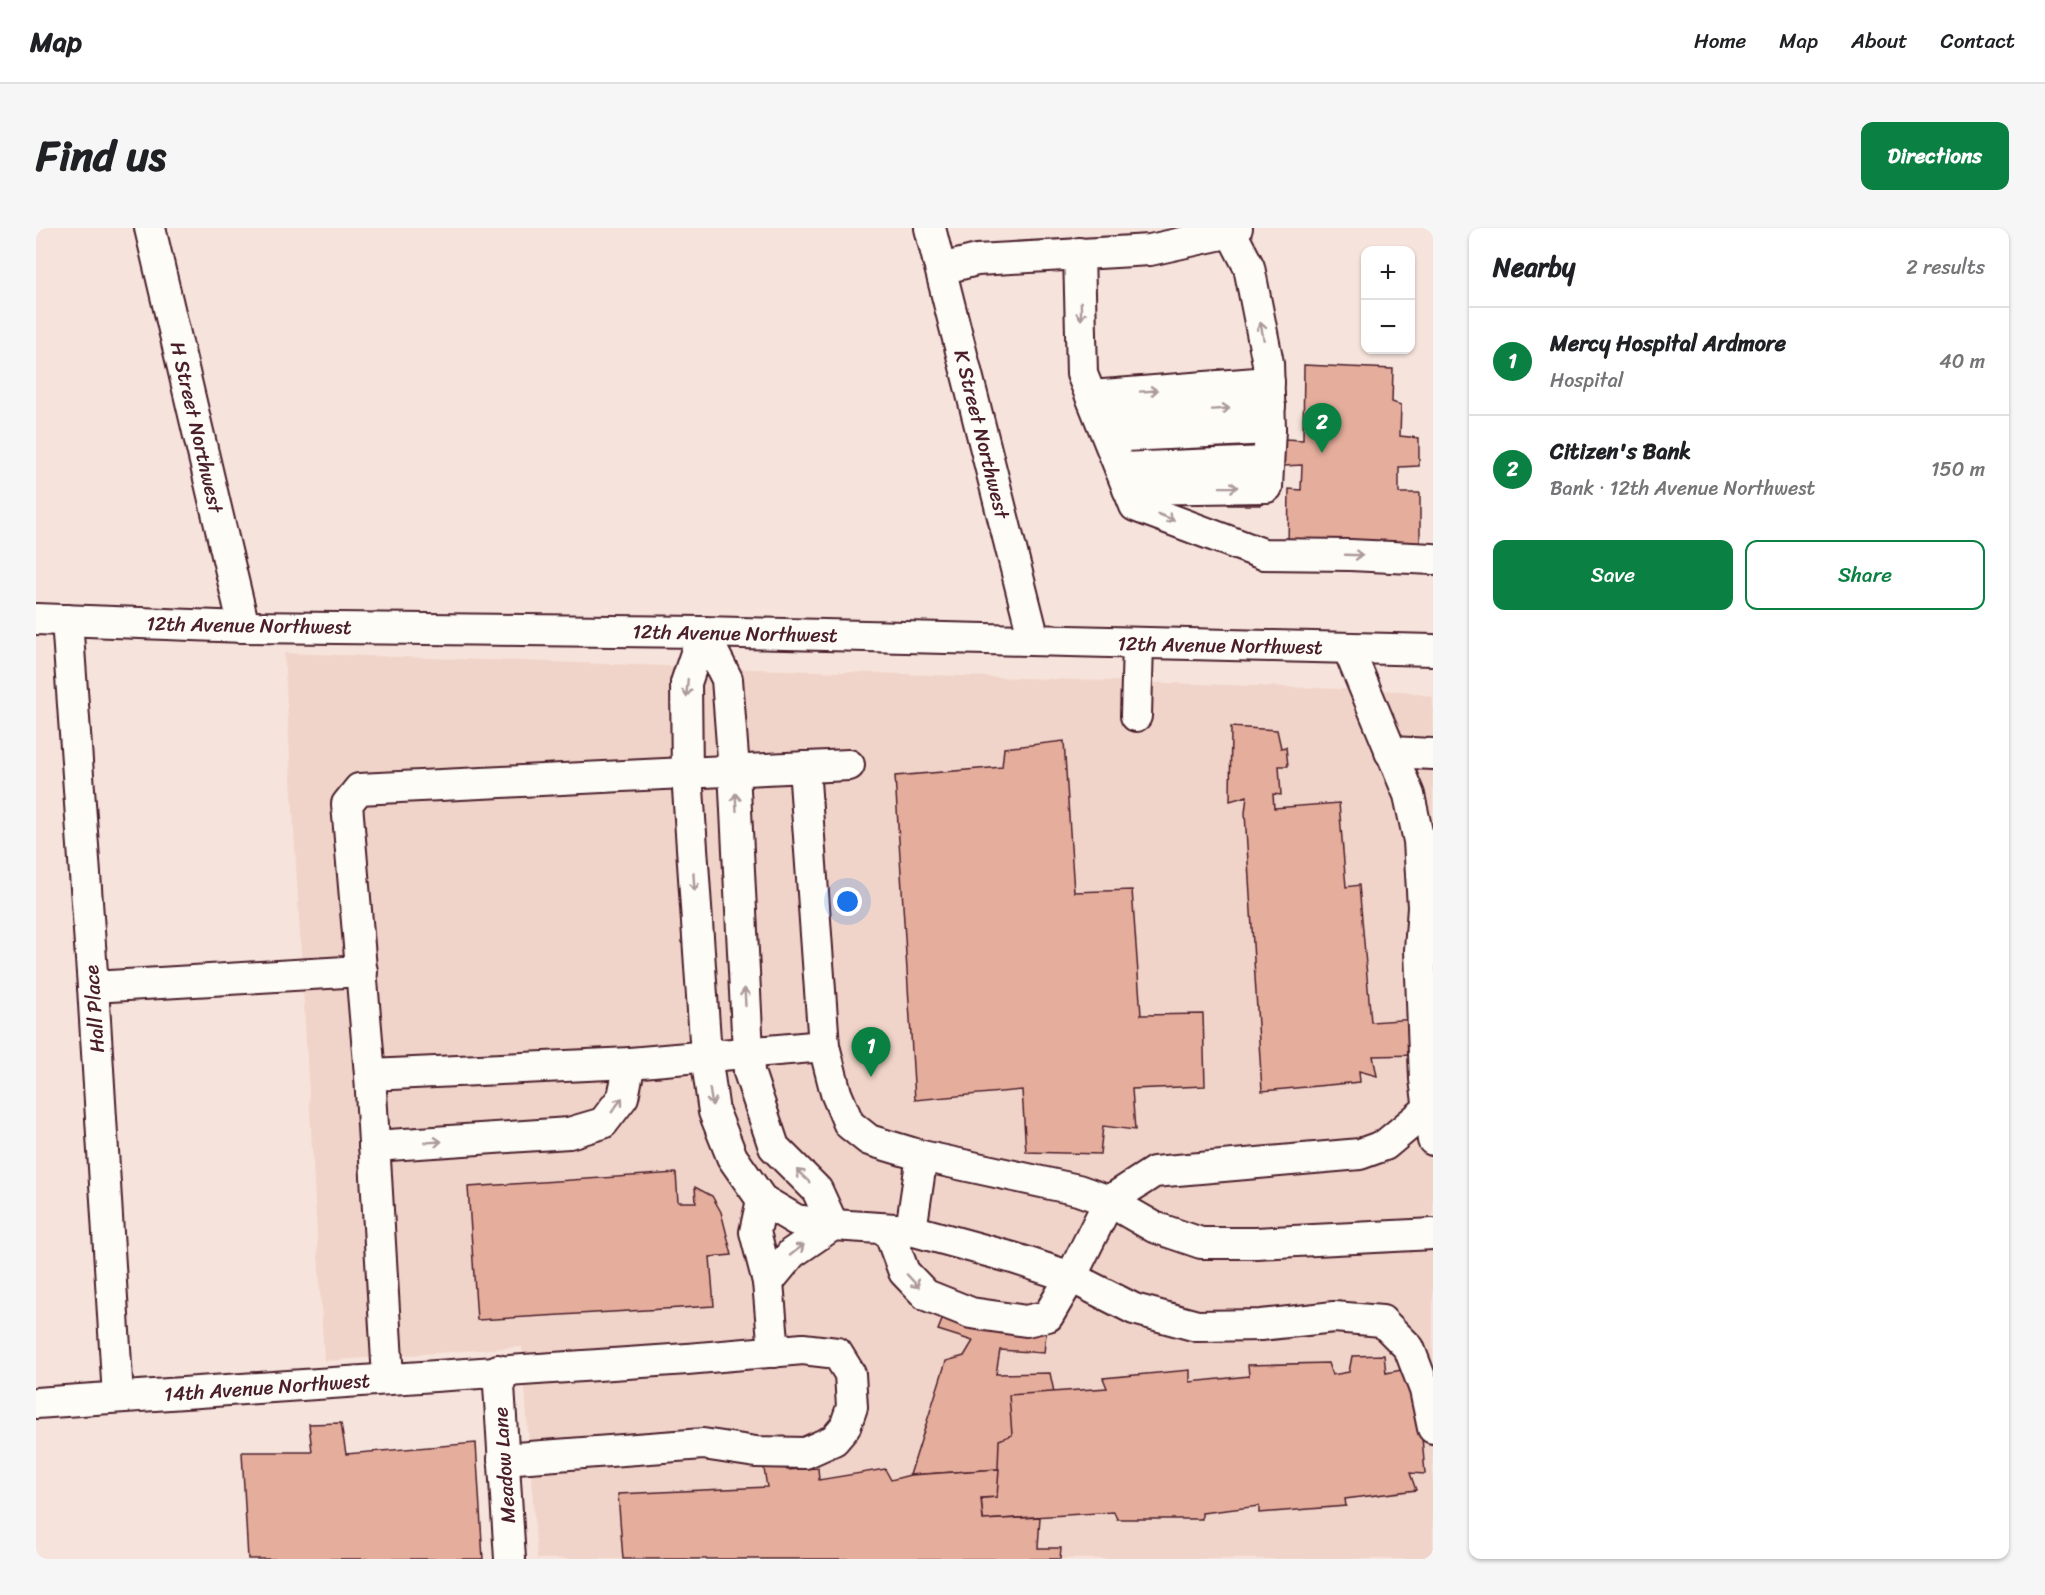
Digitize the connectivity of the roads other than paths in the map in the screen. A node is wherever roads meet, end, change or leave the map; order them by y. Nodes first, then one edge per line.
1 (150, 228) edge
2 (930, 228) edge
3 (1234, 230) edge
4 (1079, 253) junction
5 (941, 268) junction
6 (1270, 405) junction
7 (1099, 417) junction
8 (1124, 479) junction
9 (1433, 559) edge
10 (36, 619) edge
11 (67, 620) junction
12 (244, 627) junction
13 (703, 632) junction
14 (1034, 640) junction
15 (1138, 643) junction
16 (1348, 648) junction
17 (1433, 650) edge
18 (1136, 716) dead end
19 (1390, 752) junction
20 (1433, 754) edge
21 (849, 765) dead end
22 (804, 767) junction
23 (734, 770) junction
24 (687, 774) junction
25 (362, 971) junction
26 (93, 987) junction
27 (824, 1046) junction
28 (748, 1052) junction
29 (706, 1055) junction
30 (630, 1063) junction
31 (370, 1075) junction
32 (1429, 1091) edge
33 (1433, 1140) edge
34 (374, 1146) junction
35 (922, 1156) junction
36 (762, 1200) junction
37 (1109, 1201) junction
38 (833, 1225) junction
39 (900, 1229) junction
40 (1433, 1234) edge
41 (1071, 1277) junction
42 (768, 1281) junction
43 (774, 1352) junction
44 (498, 1370) junction
45 (388, 1378) junction
46 (118, 1397) junction
47 (36, 1402) edge
48 (1433, 1428) edge
49 (503, 1459) junction
50 (510, 1559) edge

1 - 12 street, H Street Northwest
2 - 5 street, K Street Northwest
3 - 4 street
6 -> 3 street
4 - 5 street
4 -> 7 street
5 - 14 street, K Street Northwest
7 -> 6 street
7 -> 6 street
8 -> 6 street
7 - 8 street
8 -> 9 street
10 - 11 street, 12th Avenue Northwest
11 - 12 street, 12th Avenue Northwest
11 - 26 street, Hall Place
12 - 13 street, 12th Avenue Northwest
13 - 14 street, 12th Avenue Northwest
13 - 23 street
13 -> 24 street
14 - 15 street, 12th Avenue Northwest
15 - 16 street, 12th Avenue Northwest
15 - 18 street
16 - 17 street, 12th Avenue Northwest
16 - 19 street
19 - 20 street
19 - 32 street
21 - 22 street
22 - 23 street
22 - 27 street
23 - 24 street
28 -> 23 street
24 - 25 street
24 -> 29 street
25 - 26 street
25 - 31 street
26 - 46 street, Hall Place
27 - 28 street
27 - 35 street
28 - 29 street
38 -> 28 street
29 - 30 street
29 -> 36 street
30 - 31 street
34 -> 30 street
31 - 34 street
32 - 33 street
32 - 37 street
34 - 45 street
35 - 37 street
35 - 39 street
36 - 38 street
36 - 42 street
37 - 40 street
37 - 41 street
38 - 39 street
42 -> 38 street
39 - 41 street
39 -> 41 street
41 - 48 street
42 - 43 street
43 - 44 street, 14th Avenue Northwest
43 - 49 street, 14th Avenue Northwest
44 - 45 street, 14th Avenue Northwest
44 - 49 street, Meadow Lane
45 - 46 street, 14th Avenue Northwest
46 - 47 street, 14th Avenue Northwest
49 - 50 street, Meadow Lane

